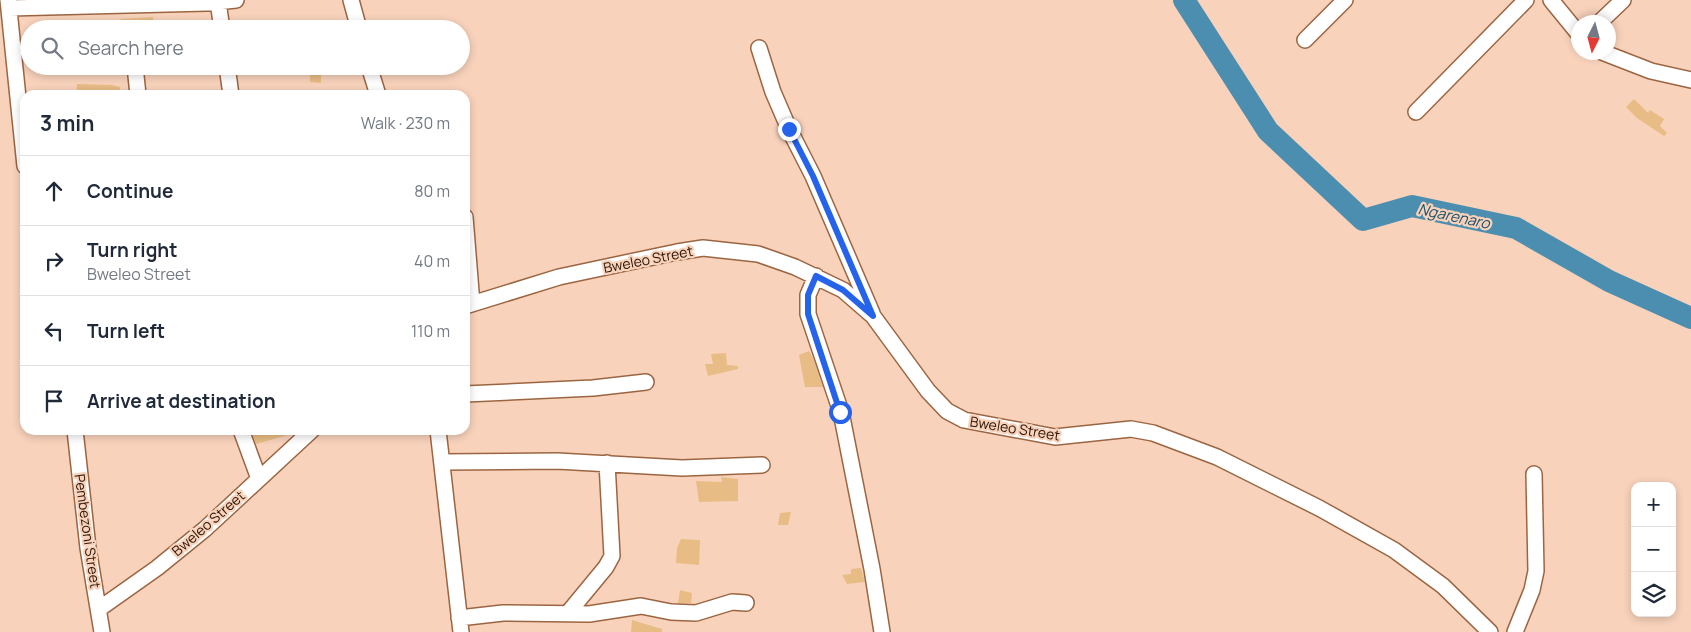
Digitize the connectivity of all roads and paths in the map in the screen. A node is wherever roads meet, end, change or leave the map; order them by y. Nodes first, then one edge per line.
1 (236, 0) edge
2 (351, 0) edge
3 (1345, 0) edge
4 (1526, 0) edge
5 (1551, 0) edge
6 (1623, 0) edge
7 (218, 2) junction
8 (8, 4) edge
9 (1607, 15) edge
10 (221, 20) edge
11 (357, 20) edge
12 (1571, 24) edge
13 (1305, 40) dead end
14 (759, 48) dead end
15 (20, 49) edge
16 (1616, 57) edge
17 (22, 75) edge
18 (136, 75) edge
19 (228, 75) edge
20 (372, 75) edge
21 (1691, 80) edge
22 (22, 90) edge
23 (137, 90) edge
24 (230, 90) edge
25 (376, 90) edge
26 (1416, 112) dead end
27 (816, 276) junction
28 (470, 305) edge
29 (873, 316) junction
30 (646, 382) dead end
31 (470, 394) edge
32 (76, 435) edge
33 (243, 435) edge
34 (307, 435) edge
35 (439, 435) edge
36 (443, 462) junction
37 (607, 463) junction
38 (762, 464) dead end
39 (1534, 474) dead end
40 (259, 479) junction
41 (746, 603) dead end
42 (99, 609) junction
43 (568, 613) junction
44 (460, 625) edge
45 (102, 632) edge
46 (882, 632) edge
47 (1490, 632) edge
48 (1515, 632) edge

1 - 7 street
2 - 11 street
3 - 13 street
4 - 26 street
5 - 12 street
6 - 9 street
7 - 8 street
7 - 10 street
8 - 15 street
14 - 29 street
16 - 21 street
17 - 22 street
18 - 23 street
19 - 24 street
20 - 25 street
27 - 28 street, Bweleo Street
27 - 29 street, Bweleo Street
27 - 46 street
29 - 47 street, Bweleo Street
30 - 31 street
32 - 42 street, Pembezoni Street
33 - 40 street
34 - 40 street, Bweleo Street
35 - 36 street
36 - 37 street
36 - 44 street
37 - 38 street
37 - 43 street
39 - 48 street
40 - 42 street, Bweleo Street
41 - 43 street
42 - 45 street, Pembezoni Street
43 - 44 street

